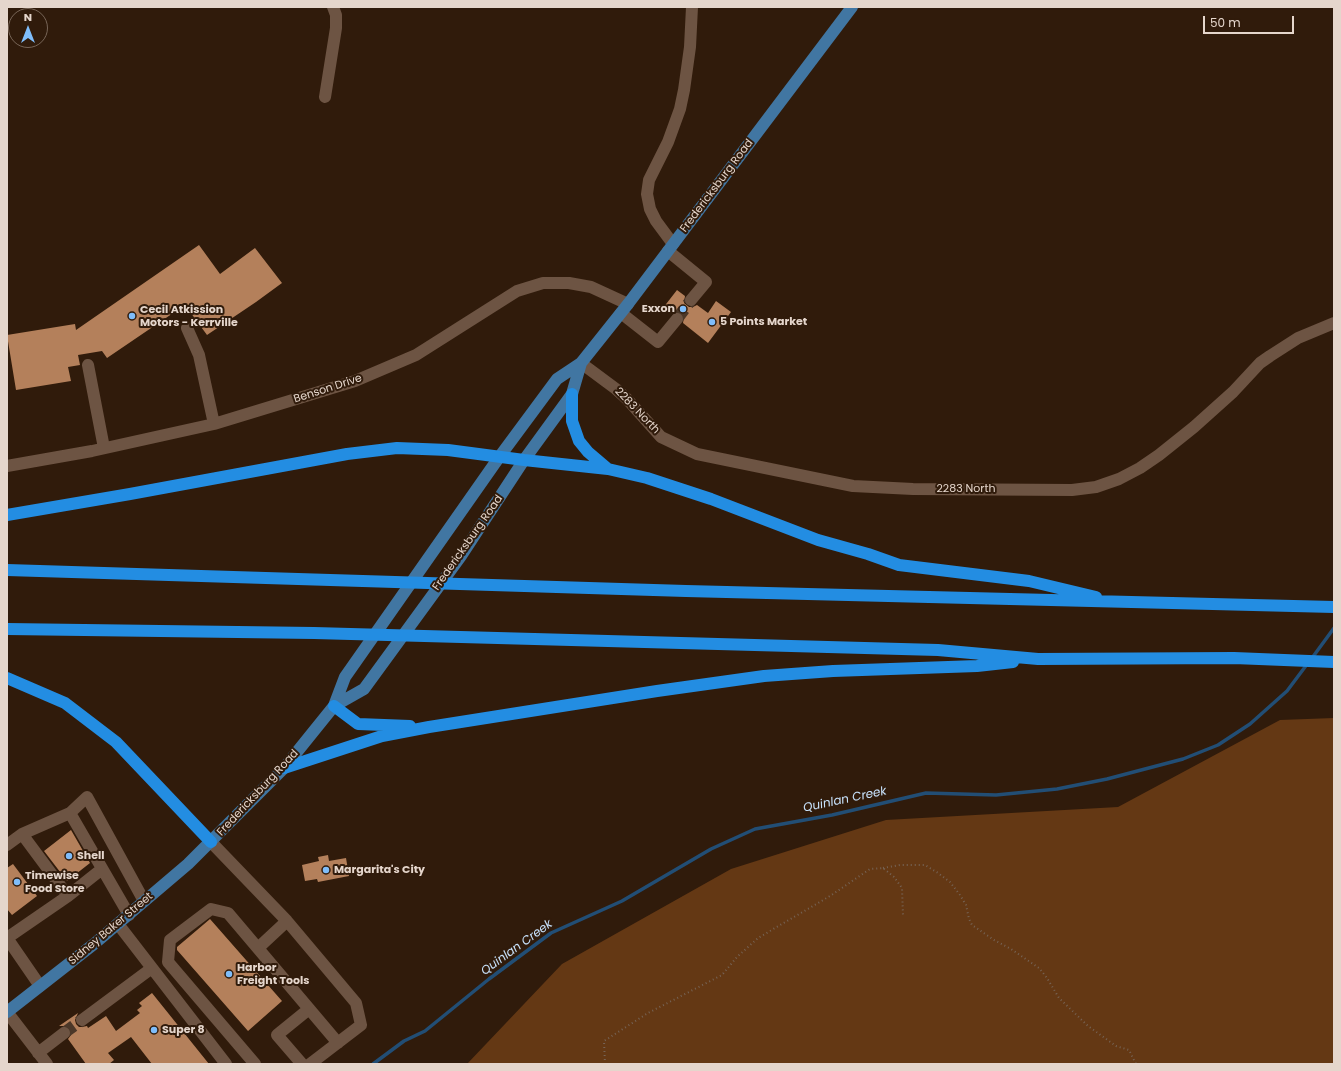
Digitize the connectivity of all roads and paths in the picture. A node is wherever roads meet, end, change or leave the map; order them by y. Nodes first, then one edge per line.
1 (333, 7) edge
2 (692, 7) edge
3 (852, 7) edge
4 (325, 97) dead end
5 (670, 248) junction
6 (691, 300) tunnel mouth
7 (624, 309) junction
8 (676, 319) tunnel mouth
9 (1334, 323) edge
10 (187, 328) dead end
11 (581, 363) junction
12 (88, 365) dead end
13 (572, 394) junction
14 (214, 424) junction
15 (104, 448) junction
16 (500, 456) junction
17 (524, 460) junction
18 (7, 466) edge
19 (608, 469) junction
20 (7, 515) edge
21 (7, 570) edge
22 (1120, 603) junction
23 (1334, 607) edge
24 (7, 629) edge
25 (1038, 659) junction
26 (1334, 662) edge
27 (7, 678) edge
28 (334, 706) junction
29 (429, 727) junction
30 (284, 768) junction
31 (70, 813) junction
32 (22, 834) junction
33 (211, 842) junction
34 (7, 845) edge
35 (883, 868) junction
36 (102, 869) junction
37 (68, 896) junction
38 (144, 902) junction
39 (128, 915) junction
40 (903, 916) dead end
41 (287, 921) junction
42 (118, 924) junction
43 (7, 938) edge
44 (258, 948) junction
45 (152, 968) junction
46 (40, 986) junction
47 (309, 1009) junction
48 (7, 1012) edge
49 (82, 1020) tunnel mouth
50 (64, 1033) tunnel mouth
51 (338, 1043) junction
52 (38, 1053) junction
53 (47, 1064) edge
54 (226, 1064) edge
55 (255, 1064) edge
56 (302, 1064) edge
57 (310, 1064) edge
58 (605, 1064) edge
59 (1136, 1064) edge

1 - 4 street
2 - 5 street
3 - 5 main road, Fredericksburg Road
5 - 6 street
5 - 7 main road, Fredericksburg Road
7 - 8 street, Benson Drive
7 - 11 main road, Fredericksburg Road
7 - 14 street, Benson Drive
9 - 11 street, 2283 North
10 - 14 street
11 - 13 main road, Fredericksburg Road
11 - 16 main road, Fredericksburg Road
12 - 15 street
13 - 17 main road, Fredericksburg Road
13 - 19 highway
14 - 15 street, Benson Drive
15 - 18 street, Benson Drive
16 - 17 highway
16 - 20 highway
16 - 28 main road, Fredericksburg Road
17 - 19 highway
17 - 28 main road, Fredericksburg Road
19 - 22 highway
21 - 22 highway
22 - 23 highway
24 - 25 highway
25 - 26 highway
25 - 29 highway
27 - 33 highway
28 - 29 highway
28 - 30 main road, Fredericksburg Road
29 - 30 highway
30 - 33 main road, Fredericksburg Road
31 - 32 street
31 - 36 street
31 - 38 street
32 - 34 street
32 - 37 street
33 - 38 main road, Sidney Baker Street
33 - 41 street
35 - 40 path
35 - 58 path
35 - 59 path
36 - 37 street
36 - 39 street
37 - 43 street
38 - 39 main road, Sidney Baker Street
39 - 42 main road, Sidney Baker Street
41 - 44 street
41 - 51 street
42 - 45 street
42 - 46 main road, Sidney Baker Street
43 - 46 street
44 - 47 street
44 - 55 street
45 - 49 street
45 - 54 street
46 - 48 main road, Sidney Baker Street
47 - 51 street
47 - 56 street
48 - 52 street
50 - 52 street
51 - 57 street
52 - 53 street

